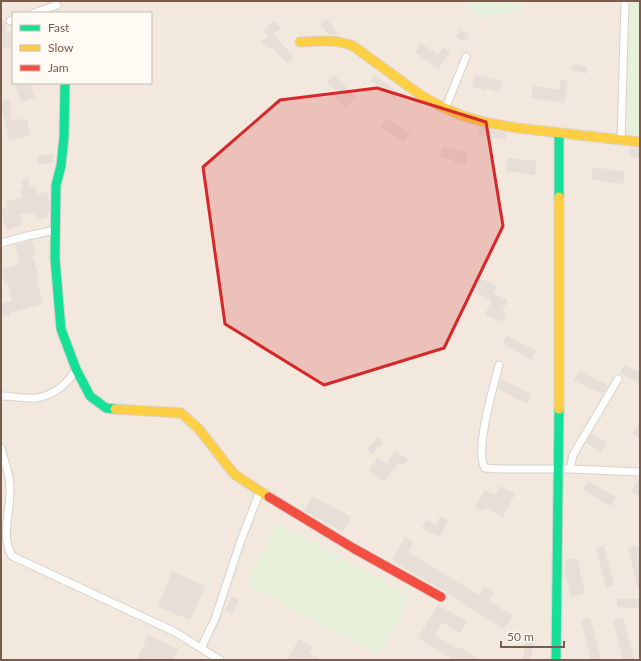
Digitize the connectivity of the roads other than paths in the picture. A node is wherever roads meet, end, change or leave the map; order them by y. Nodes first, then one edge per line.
1 (625, 1) edge
2 (57, 3) edge
3 (36, 12) edge
4 (300, 42) dead end
5 (466, 57) dead end
6 (66, 84) edge
7 (445, 109) junction
8 (559, 133) junction
9 (621, 140) junction
10 (640, 142) edge
11 (56, 230) junction
12 (1, 243) edge
13 (499, 365) dead end
14 (76, 369) junction
15 (618, 379) dead end
16 (1, 396) edge
17 (1, 448) edge
18 (559, 469) junction
19 (570, 470) junction
20 (640, 472) edge
21 (260, 491) junction
22 (441, 597) dead end
23 (201, 648) junction
24 (220, 660) edge
25 (556, 660) edge

1 - 9 street
2 - 3 street
4 - 7 street
5 - 7 street
6 - 11 street
7 - 8 street
8 - 9 street
8 - 18 street
9 - 10 street
11 - 12 street
11 - 14 street
13 - 18 street
14 - 16 street
14 - 21 street
15 - 19 street
17 - 23 street
18 - 19 street
18 - 25 street
19 - 20 street
21 - 22 street
21 - 23 street
23 - 24 street

